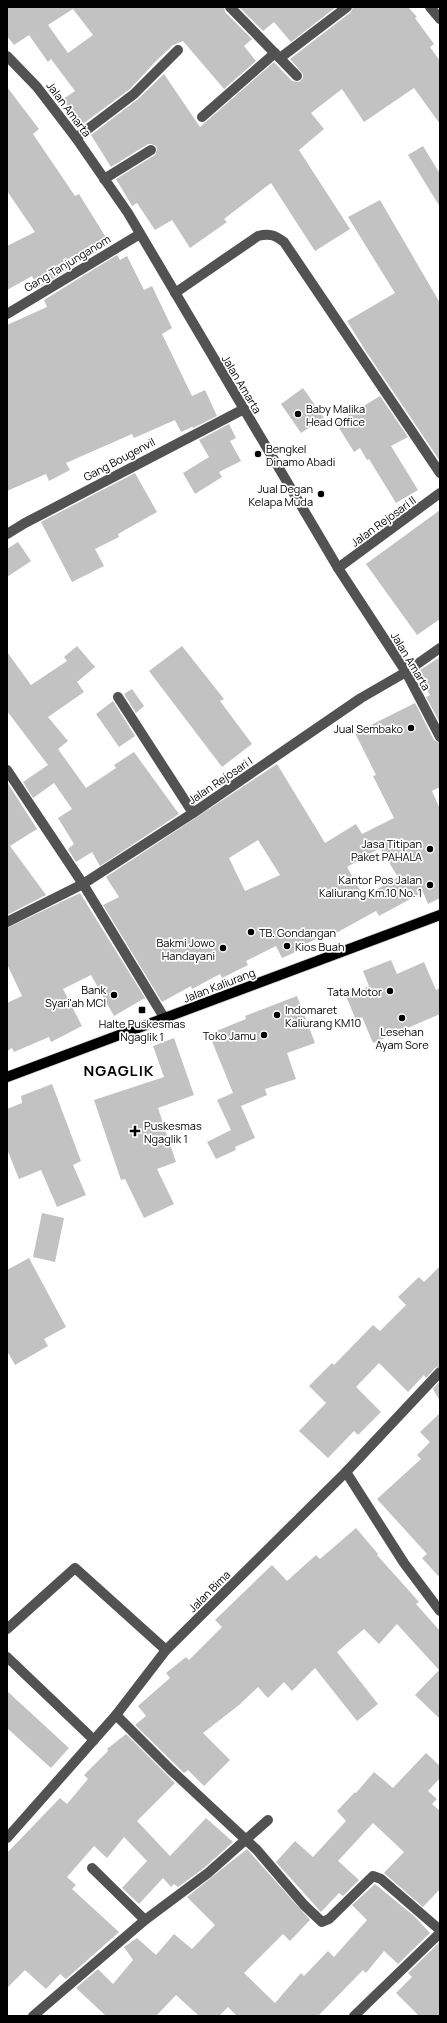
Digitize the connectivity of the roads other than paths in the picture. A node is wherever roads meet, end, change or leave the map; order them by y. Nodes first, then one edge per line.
1 (230, 7) edge
2 (347, 7) edge
3 (430, 7) edge
4 (440, 19) edge
5 (178, 50) dead end
6 (7, 56) edge
7 (277, 56) junction
8 (297, 76) dead end
9 (202, 117) dead end
10 (76, 138) junction
11 (151, 150) dead end
12 (104, 179) junction
13 (140, 234) junction
14 (175, 293) junction
15 (7, 314) edge
16 (244, 409) junction
17 (440, 473) edge
18 (440, 493) edge
19 (7, 534) edge
20 (338, 568) junction
21 (440, 648) edge
22 (406, 672) junction
23 (118, 697) dead end
24 (440, 737) edge
25 (7, 770) edge
26 (193, 812) junction
27 (83, 884) junction
28 (440, 915) edge
29 (7, 922) edge
30 (165, 1019) junction
31 (7, 1077) edge
32 (440, 1372) edge
33 (346, 1472) junction
34 (440, 1611) edge
35 (7, 1629) edge
36 (166, 1650) junction
37 (7, 1657) edge
38 (116, 1715) junction
39 (94, 1740) junction
40 (268, 1820) dead end
41 (7, 1838) edge
42 (245, 1840) junction
43 (92, 1868) dead end
44 (145, 1920) junction
45 (440, 1930) edge
46 (440, 1933) edge
47 (33, 2016) edge
48 (354, 2016) edge

1 - 7 street
2 - 7 street
3 - 4 street
5 - 10 street
6 - 10 street, Jalan Amarta
7 - 8 street
7 - 9 street
10 - 12 street, Jalan Amarta
11 - 12 street
12 - 13 street, Jalan Amarta
13 - 14 street, Jalan Amarta
13 - 15 street, Gang Tanjunganom
14 - 16 street, Jalan Amarta
14 - 17 street
16 - 19 street, Gang Bougenvil
16 - 20 street, Jalan Amarta
18 - 20 street, Jalan Rejosari II
20 - 22 street, Jalan Amarta
21 - 22 street, Jalan Rejosari I
22 - 24 street, Jalan Amarta
22 - 26 street, Jalan Rejosari I
23 - 26 street
25 - 27 street
26 - 27 street, Jalan Rejosari I
27 - 29 street, Jalan Rejosari I
27 - 30 street
28 - 30 main road, Jalan Kaliurang
30 - 31 main road, Jalan Kaliurang
32 - 33 street, Jalan Bima
33 - 34 street
33 - 36 street, Jalan Bima
35 - 36 street
36 - 38 street, Jalan Bima
37 - 39 street
38 - 39 street, Jalan Bima
38 - 42 street
39 - 41 street, Jalan Bima
40 - 42 street
42 - 44 street
42 - 45 street
43 - 44 street
44 - 47 street
46 - 48 street

